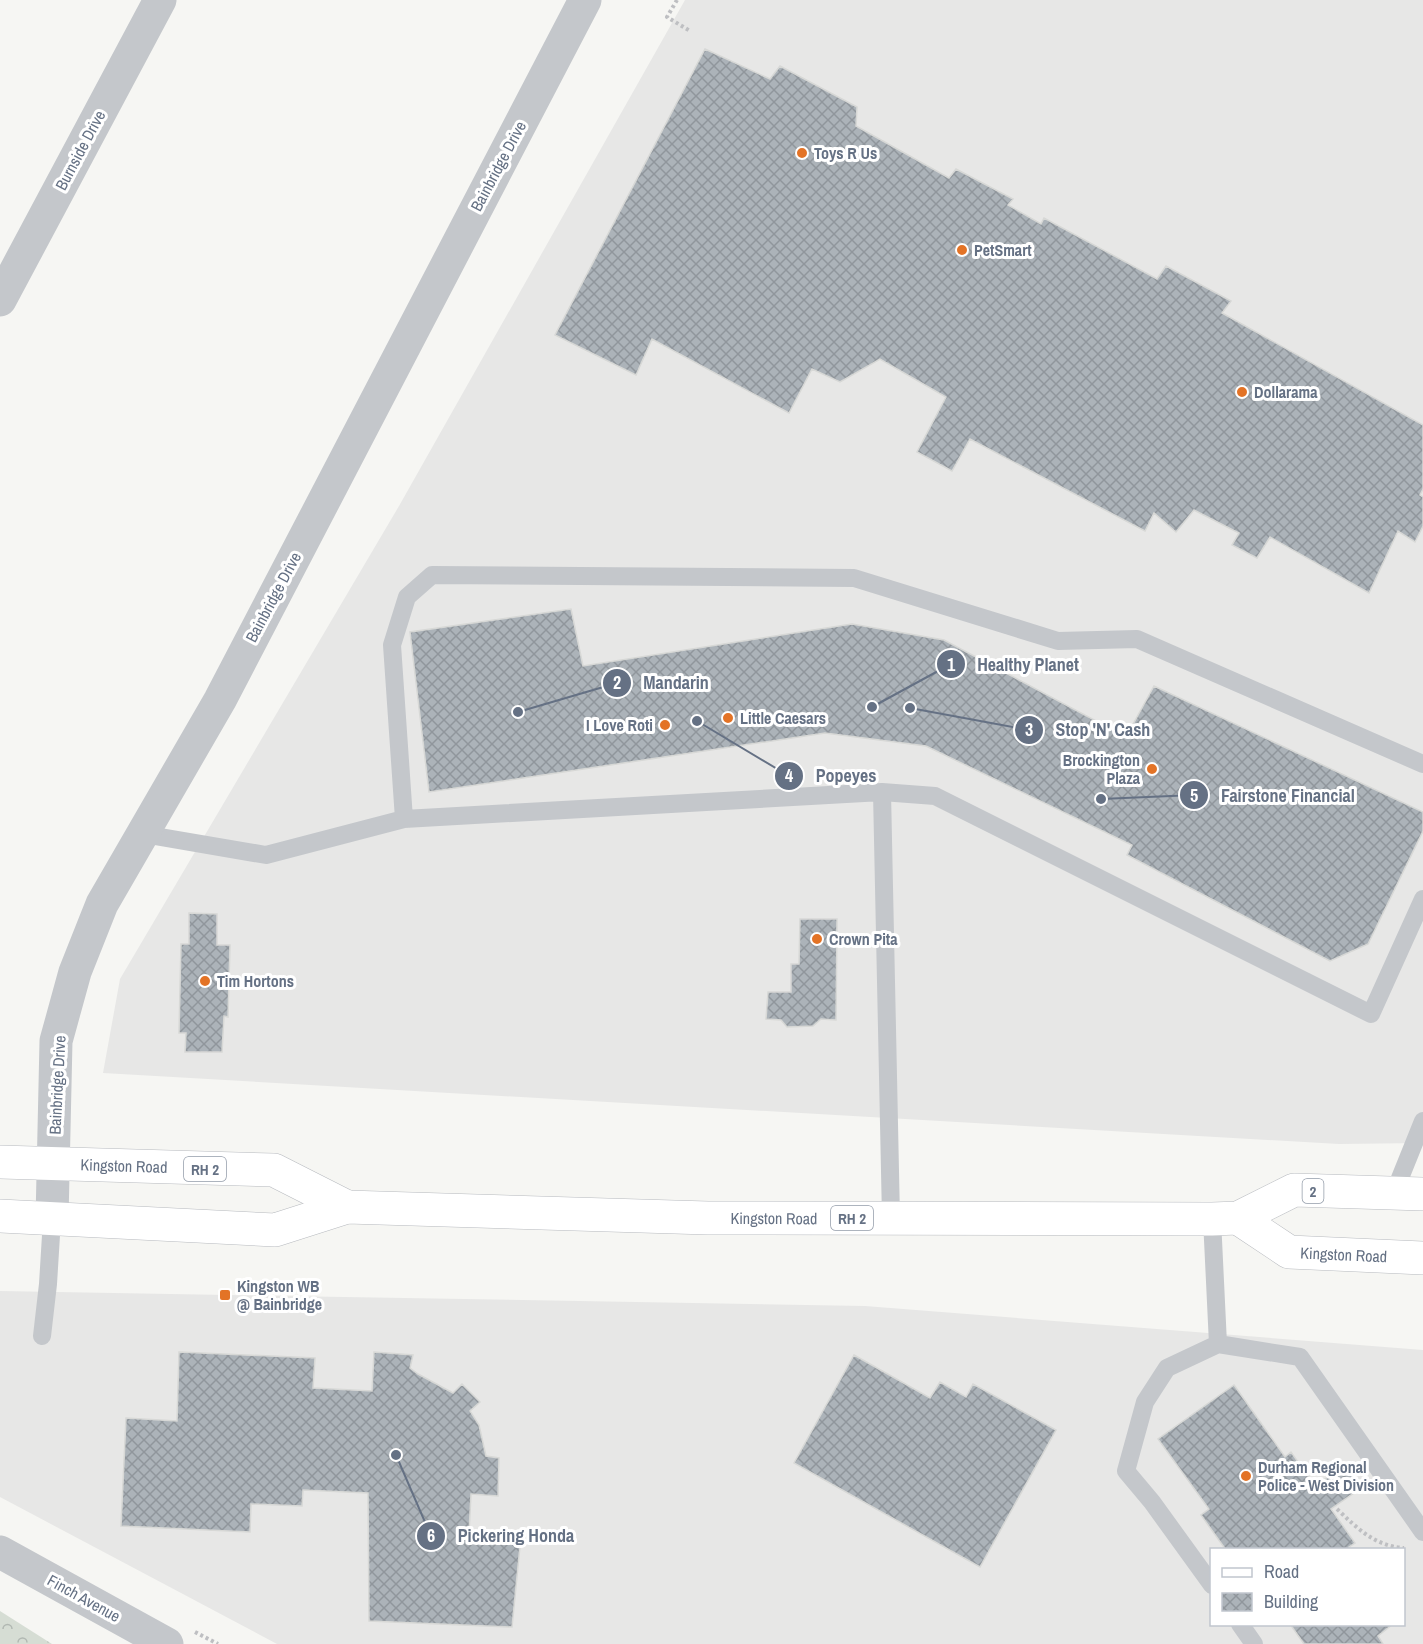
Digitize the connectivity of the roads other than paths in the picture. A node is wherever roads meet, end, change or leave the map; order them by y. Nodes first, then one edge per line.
1 (160, 0) edge
2 (585, 0) edge
3 (0, 300) edge
4 (1423, 764) edge
5 (882, 792) junction
6 (404, 819) junction
7 (143, 834) junction
8 (1423, 899) edge
9 (1423, 1121) edge
10 (0, 1162) edge
11 (55, 1165) junction
12 (1409, 1193) edge
13 (347, 1207) junction
14 (0, 1216) edge
15 (891, 1218) junction
16 (52, 1219) junction
17 (1225, 1219) junction
18 (1423, 1258) edge
19 (42, 1336) dead end
20 (1218, 1344) junction
21 (1423, 1532) edge
22 (0, 1552) edge
23 (1210, 1582) edge
24 (1241, 1626) edge
25 (167, 1644) edge
26 (1254, 1644) edge

1 - 3 street, Burnside Drive
2 - 7 street, Bainbridge Drive
4 - 6 lane
5 - 6 lane
5 - 8 lane
5 - 15 lane
6 - 7 lane
7 - 11 street, Bainbridge Drive
9 - 12 lane
10 - 11 main road, Kingston Road / RH 2
11 - 13 main road, Kingston Road / RH 2
11 - 16 street, Bainbridge Drive
12 - 17 main road, Kingston Road / 2
13 - 15 main road, Kingston Road / RH 2
13 - 16 main road, Kingston Road / RH 2
14 - 16 main road, Kingston Road / RH 2
15 - 17 main road, Kingston Road / RH 2
16 - 19 lane
17 - 18 main road, Kingston Road
17 - 20 lane
20 - 21 lane
20 - 23 lane
22 - 25 street, Finch Avenue
24 - 26 lane

